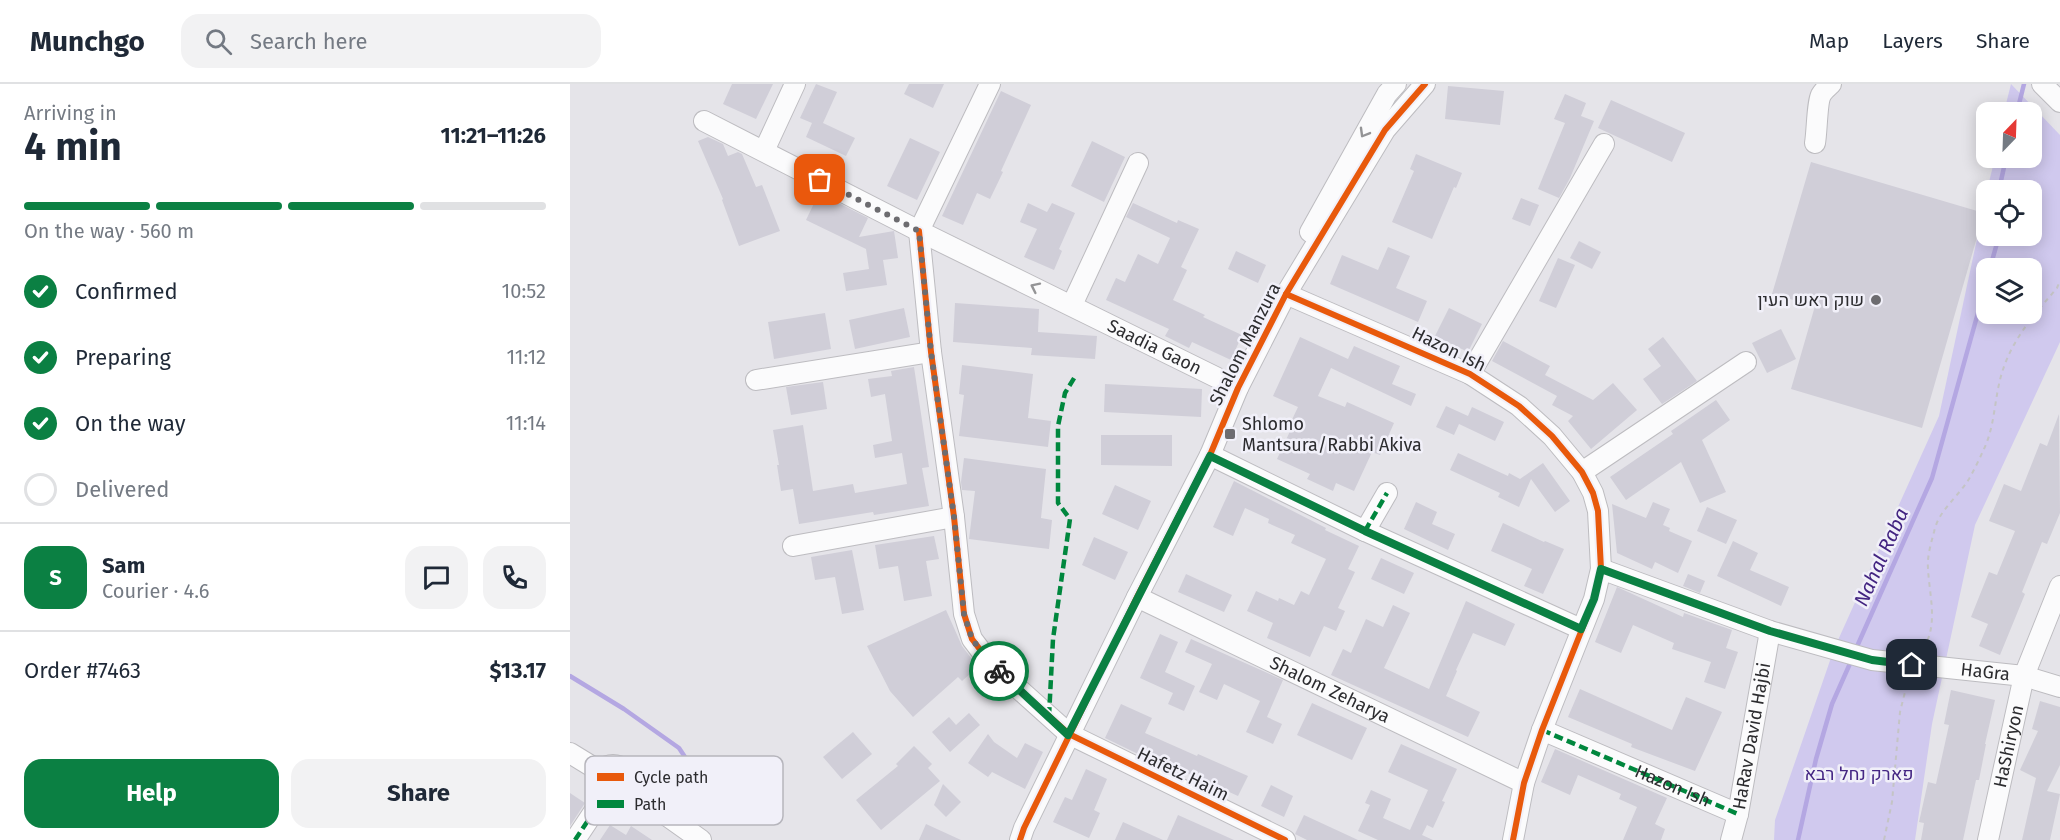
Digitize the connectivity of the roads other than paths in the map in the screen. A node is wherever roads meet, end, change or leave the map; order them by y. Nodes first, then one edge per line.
1 (795, 84) edge
2 (990, 84) edge
3 (1395, 84) edge
4 (1425, 84) edge
5 (1831, 84) edge
6 (704, 122) dead end
7 (1815, 143) dead end
8 (1604, 144) dead end
9 (764, 152) junction
10 (1138, 163) dead end
11 (919, 231) junction
12 (1286, 294) junction
13 (1072, 305) junction
14 (931, 352) junction
15 (1746, 362) dead end
16 (1470, 374) junction
17 (756, 380) dead end
18 (1238, 388) junction
19 (1210, 456) junction
20 (1582, 472) junction
21 (1387, 493) dead end
22 (954, 517) junction
23 (1365, 531) junction
24 (793, 546) dead end
25 (1601, 569) junction
26 (2060, 586) edge
27 (1137, 597) junction
28 (1581, 629) junction
29 (1770, 631) junction
30 (2024, 676) junction
31 (2060, 687) edge
32 (1542, 729) junction
33 (1068, 735) junction
34 (570, 753) edge
35 (585, 762) edge
36 (1524, 783) junction
37 (1738, 814) junction
38 (587, 825) edge
39 (676, 825) edge
40 (1019, 836) edge
41 (575, 840) edge
42 (701, 840) edge
43 (1285, 840) edge
44 (1513, 840) edge
45 (1731, 840) edge
46 (1988, 840) edge

1 - 9 street
2 - 11 street
3 -> 12 street, Shalom Manzura
4 - 12 street, Shalom Manzura
5 - 7 street
6 - 9 street, Saadia Gaon
8 - 16 street
9 - 11 street, Saadia Gaon
10 - 13 street
13 -> 11 street, Saadia Gaon
11 - 14 street, Hafetz Haim
12 - 16 street, Hazon Ish
12 - 18 street, Shalom Manzura
13 - 18 street, Saadia Gaon
14 - 17 street
14 - 22 street, Hafetz Haim
15 - 20 street
16 - 20 street, Hazon Ish
18 - 19 street, Shalom Manzura
19 - 23 street
19 - 27 street, Shalom Manzura
20 - 25 street, Hazon Ish
21 - 23 street
22 - 24 street
22 - 33 street, Hafetz Haim
23 - 28 street
25 - 28 street, Hazon Ish
25 - 29 street, HaGra
26 - 30 street, HaShiryon
27 - 33 street, Shalom Manzura
27 - 36 street, Shalom Zeharya
28 - 32 street, Hazon Ish
29 - 30 street, HaGra
29 - 37 street, HaRav David Hajbi
30 - 31 street, HaGra
30 - 46 street, HaShiryon
32 - 36 street, Hazon Ish
32 - 37 street, Hazon Ish
33 - 40 street, Shalom Manzura
33 - 43 street, Hafetz Haim
34 - 35 street
36 - 44 street, Hazon Ish
37 - 45 street, HaRav David Hajbi
38 - 41 street
39 - 42 street

